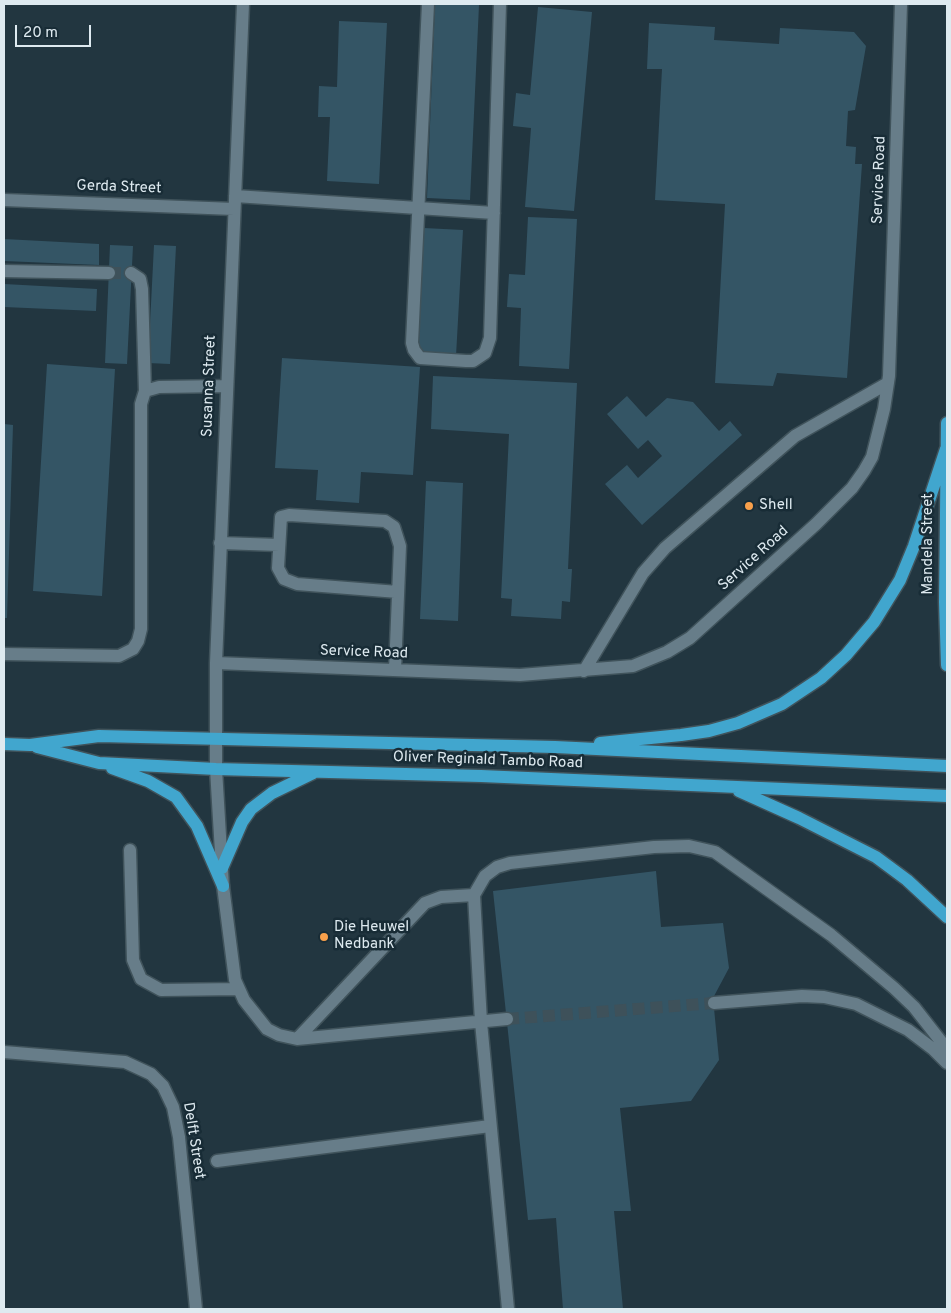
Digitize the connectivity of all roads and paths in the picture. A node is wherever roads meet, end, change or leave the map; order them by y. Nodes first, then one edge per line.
1 (243, 4) edge
2 (428, 4) edge
3 (500, 4) edge
4 (902, 4) edge
5 (235, 196) junction
6 (4, 200) edge
7 (419, 208) junction
8 (234, 209) junction
9 (494, 213) junction
10 (4, 271) edge
11 (109, 273) tunnel mouth
12 (132, 273) dead end
13 (888, 383) junction
14 (226, 386) junction
15 (145, 391) junction
16 (947, 423) edge
17 (946, 448) junction
18 (220, 543) junction
19 (279, 545) junction
20 (398, 592) junction
21 (4, 654) edge
22 (216, 663) junction
23 (947, 665) edge
24 (395, 670) junction
25 (584, 671) junction
26 (216, 739) junction
27 (4, 744) edge
28 (30, 745) junction
29 (555, 747) junction
30 (99, 763) junction
31 (947, 766) edge
32 (216, 769) junction
33 (316, 772) junction
34 (732, 788) junction
35 (947, 796) edge
36 (130, 850) dead end
37 (222, 868) junction
38 (223, 886) junction
39 (474, 895) junction
40 (947, 917) edge
41 (238, 989) junction
42 (714, 1003) tunnel mouth
43 (507, 1019) tunnel mouth
44 (481, 1022) junction
45 (297, 1040) junction
46 (947, 1049) edge
47 (4, 1052) edge
48 (947, 1063) edge
49 (490, 1126) junction
50 (217, 1161) dead end
51 (196, 1309) edge
52 (508, 1309) edge

1 - 5 street, Susanna Street
2 - 7 street
3 - 9 street
4 - 13 street, Service Road
5 - 7 street
5 - 8 street, Susanna Street
6 - 8 street, Gerda Street
7 - 9 street
7 - 9 street
8 - 14 street, Susanna Street
10 - 11 street
12 - 15 street
13 - 25 street
13 - 25 street, Service Road
14 - 15 street
14 - 18 street, Susanna Street
15 - 21 street
16 - 17 main road, Mandela Street
17 - 23 main road, Mandela Street
17 - 29 main road
18 - 19 street
18 - 22 street, Susanna Street
19 - 20 street
19 - 20 street
20 - 24 street
22 - 24 street, Service Road
22 - 26 street, Susanna Street
24 - 25 street, Service Road
26 - 28 main road, Oliver Reginald Tambo Road
26 - 29 main road, Oliver Reginald Tambo Road
26 - 32 street, Susanna Street
27 - 28 main road, Oliver Reginald Tambo Road
28 - 30 main road, Oliver Reginald Tambo Road
29 - 31 main road, Oliver Reginald Tambo Road
30 - 32 main road, Oliver Reginald Tambo Road
30 - 38 main road
32 - 33 main road, Oliver Reginald Tambo Road
32 - 37 street, Susanna Street
33 - 34 main road, Oliver Reginald Tambo Road
33 - 37 main road
34 - 35 main road, Oliver Reginald Tambo Road
34 - 40 main road
36 - 41 street
37 - 38 street, Susanna Street
38 - 41 street, Susanna Street
39 - 44 street
39 - 45 street
39 - 46 street
41 - 45 street, Susanna Street
42 - 48 street
43 - 44 street
44 - 45 street
44 - 49 street
47 - 51 street, Delft Street
49 - 50 street
49 - 52 street

